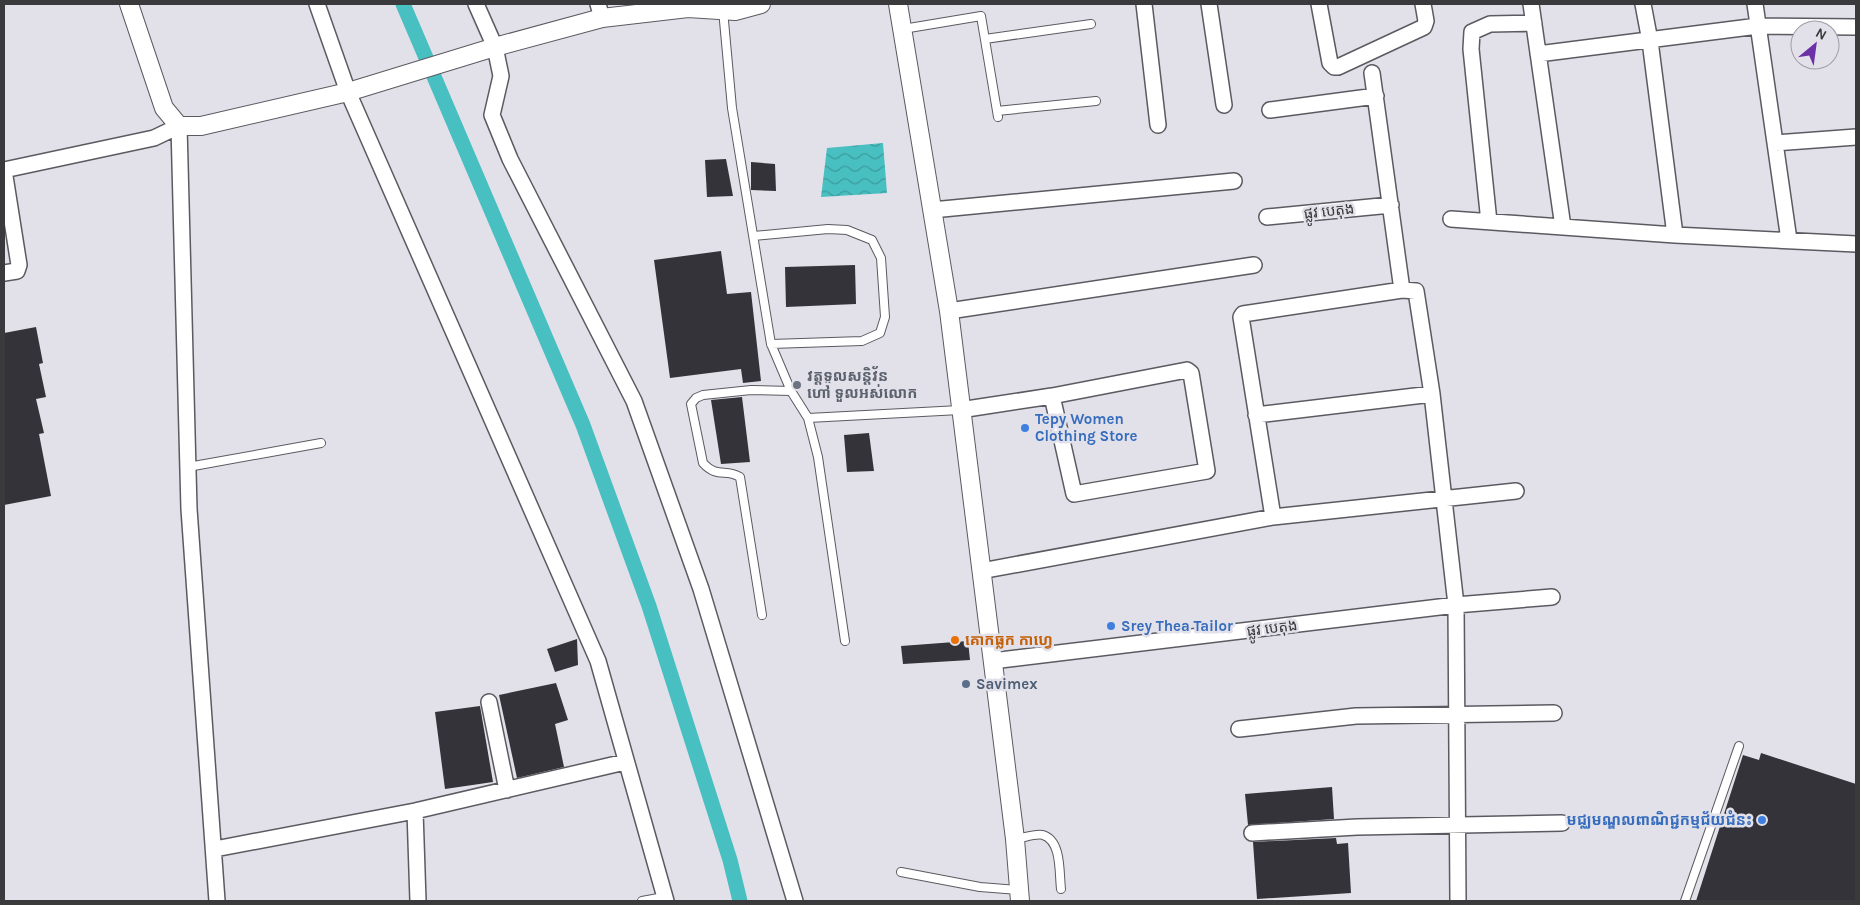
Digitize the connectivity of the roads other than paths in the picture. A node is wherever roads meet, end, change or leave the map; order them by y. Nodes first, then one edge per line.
1 (129, 4) edge
2 (317, 4) edge
3 (476, 4) edge
4 (761, 4) edge
5 (898, 4) edge
6 (1144, 4) edge
7 (1209, 4) edge
8 (1319, 4) edge
9 (1423, 4) edge
10 (1531, 4) edge
11 (1643, 4) edge
12 (1755, 4) edge
13 (723, 10) junction
14 (600, 11) edge
15 (1534, 23) junction
16 (1091, 24) dead end
17 (1758, 26) junction
18 (1856, 27) edge
19 (902, 29) junction
20 (985, 40) junction
21 (1650, 42) junction
22 (489, 49) junction
23 (1538, 54) junction
24 (1372, 74) dead end
25 (356, 90) junction
26 (1376, 96) junction
27 (1096, 101) dead end
28 (1224, 105) dead end
29 (1270, 110) dead end
30 (179, 126) junction
31 (1158, 126) dead end
32 (1856, 137) edge
33 (1775, 143) junction
34 (4, 170) edge
35 (1234, 181) dead end
36 (1391, 205) junction
37 (932, 210) junction
38 (1267, 217) dead end
39 (1451, 219) dead end
40 (1489, 222) junction
41 (1563, 227) junction
42 (1675, 235) junction
43 (754, 236) junction
44 (1789, 240) junction
45 (1856, 244) edge
46 (1254, 265) dead end
47 (4, 274) edge
48 (1402, 290) junction
49 (949, 311) junction
50 (770, 344) junction
51 (791, 391) junction
52 (1432, 394) junction
53 (1052, 396) junction
54 (960, 410) junction
55 (1256, 415) junction
56 (808, 418) junction
57 (321, 443) dead end
58 (188, 467) junction
59 (1516, 491) dead end
60 (1444, 498) junction
61 (1273, 517) junction
62 (981, 571) junction
63 (1552, 597) dead end
64 (1456, 605) junction
65 (762, 615) dead end
66 (845, 641) dead end
67 (992, 661) junction
68 (489, 702) dead end
69 (1554, 713) dead end
70 (1456, 715) junction
71 (1239, 729) dead end
72 (1739, 746) dead end
73 (625, 762) junction
74 (507, 790) junction
75 (415, 811) junction
76 (1562, 823) dead end
77 (1457, 826) junction
78 (1252, 833) dead end
79 (1015, 839) junction
80 (215, 849) junction
81 (901, 872) dead end
82 (1061, 889) dead end
83 (1020, 895) edge
84 (665, 899) edge
85 (217, 901) edge
86 (418, 901) edge
87 (642, 901) edge
88 (795, 901) edge
89 (1458, 901) edge
90 (1685, 901) edge

1 - 30 street
2 - 25 street
3 - 22 street
4 - 13 street
5 - 19 street
6 - 31 street
7 - 28 street
8 - 9 street
10 - 15 street
11 - 21 street
12 - 17 street
13 - 14 street
13 - 43 lane
14 - 22 street
15 - 23 street
15 - 40 street
16 - 20 lane
17 - 18 street
17 - 21 street
17 - 33 street
19 - 20 lane
19 - 37 street
20 - 27 lane
21 - 23 street
21 - 42 street
22 - 25 street
22 - 88 street
23 - 41 street
24 - 26 street
25 - 30 street
25 - 73 street
26 - 29 street
26 - 36 street
30 - 34 street
30 - 58 street
32 - 33 street
33 - 44 street
34 - 47 street
35 - 37 street
36 - 38 street, ផ្លូវ បេតុង
36 - 48 street
37 - 49 street
39 - 40 street
40 - 41 street
41 - 42 street
42 - 44 street
43 - 50 lane
43 - 50 lane
44 - 45 street
46 - 49 street
48 - 52 street
48 - 55 street
49 - 54 street
50 - 51 lane
51 - 56 lane
51 - 65 lane
52 - 55 street
52 - 60 street
53 - 53 street
53 - 54 street
54 - 56 lane
54 - 62 street
55 - 61 street
56 - 66 lane
57 - 58 lane
58 - 80 street
59 - 60 street
60 - 61 street
60 - 64 street
61 - 62 street
62 - 67 street
63 - 64 street, ផ្លូវ បេតុង
64 - 67 street, ផ្លូវ បេតុង
64 - 70 street
67 - 79 street
68 - 74 street
69 - 70 street
70 - 71 street
70 - 77 street
72 - 90 lane
73 - 74 street
73 - 84 street
74 - 75 street
75 - 80 street
75 - 86 street
76 - 77 street
77 - 78 street
77 - 89 street
79 - 82 lane
79 - 83 street
80 - 85 street
81 - 83 lane
84 - 87 lane

